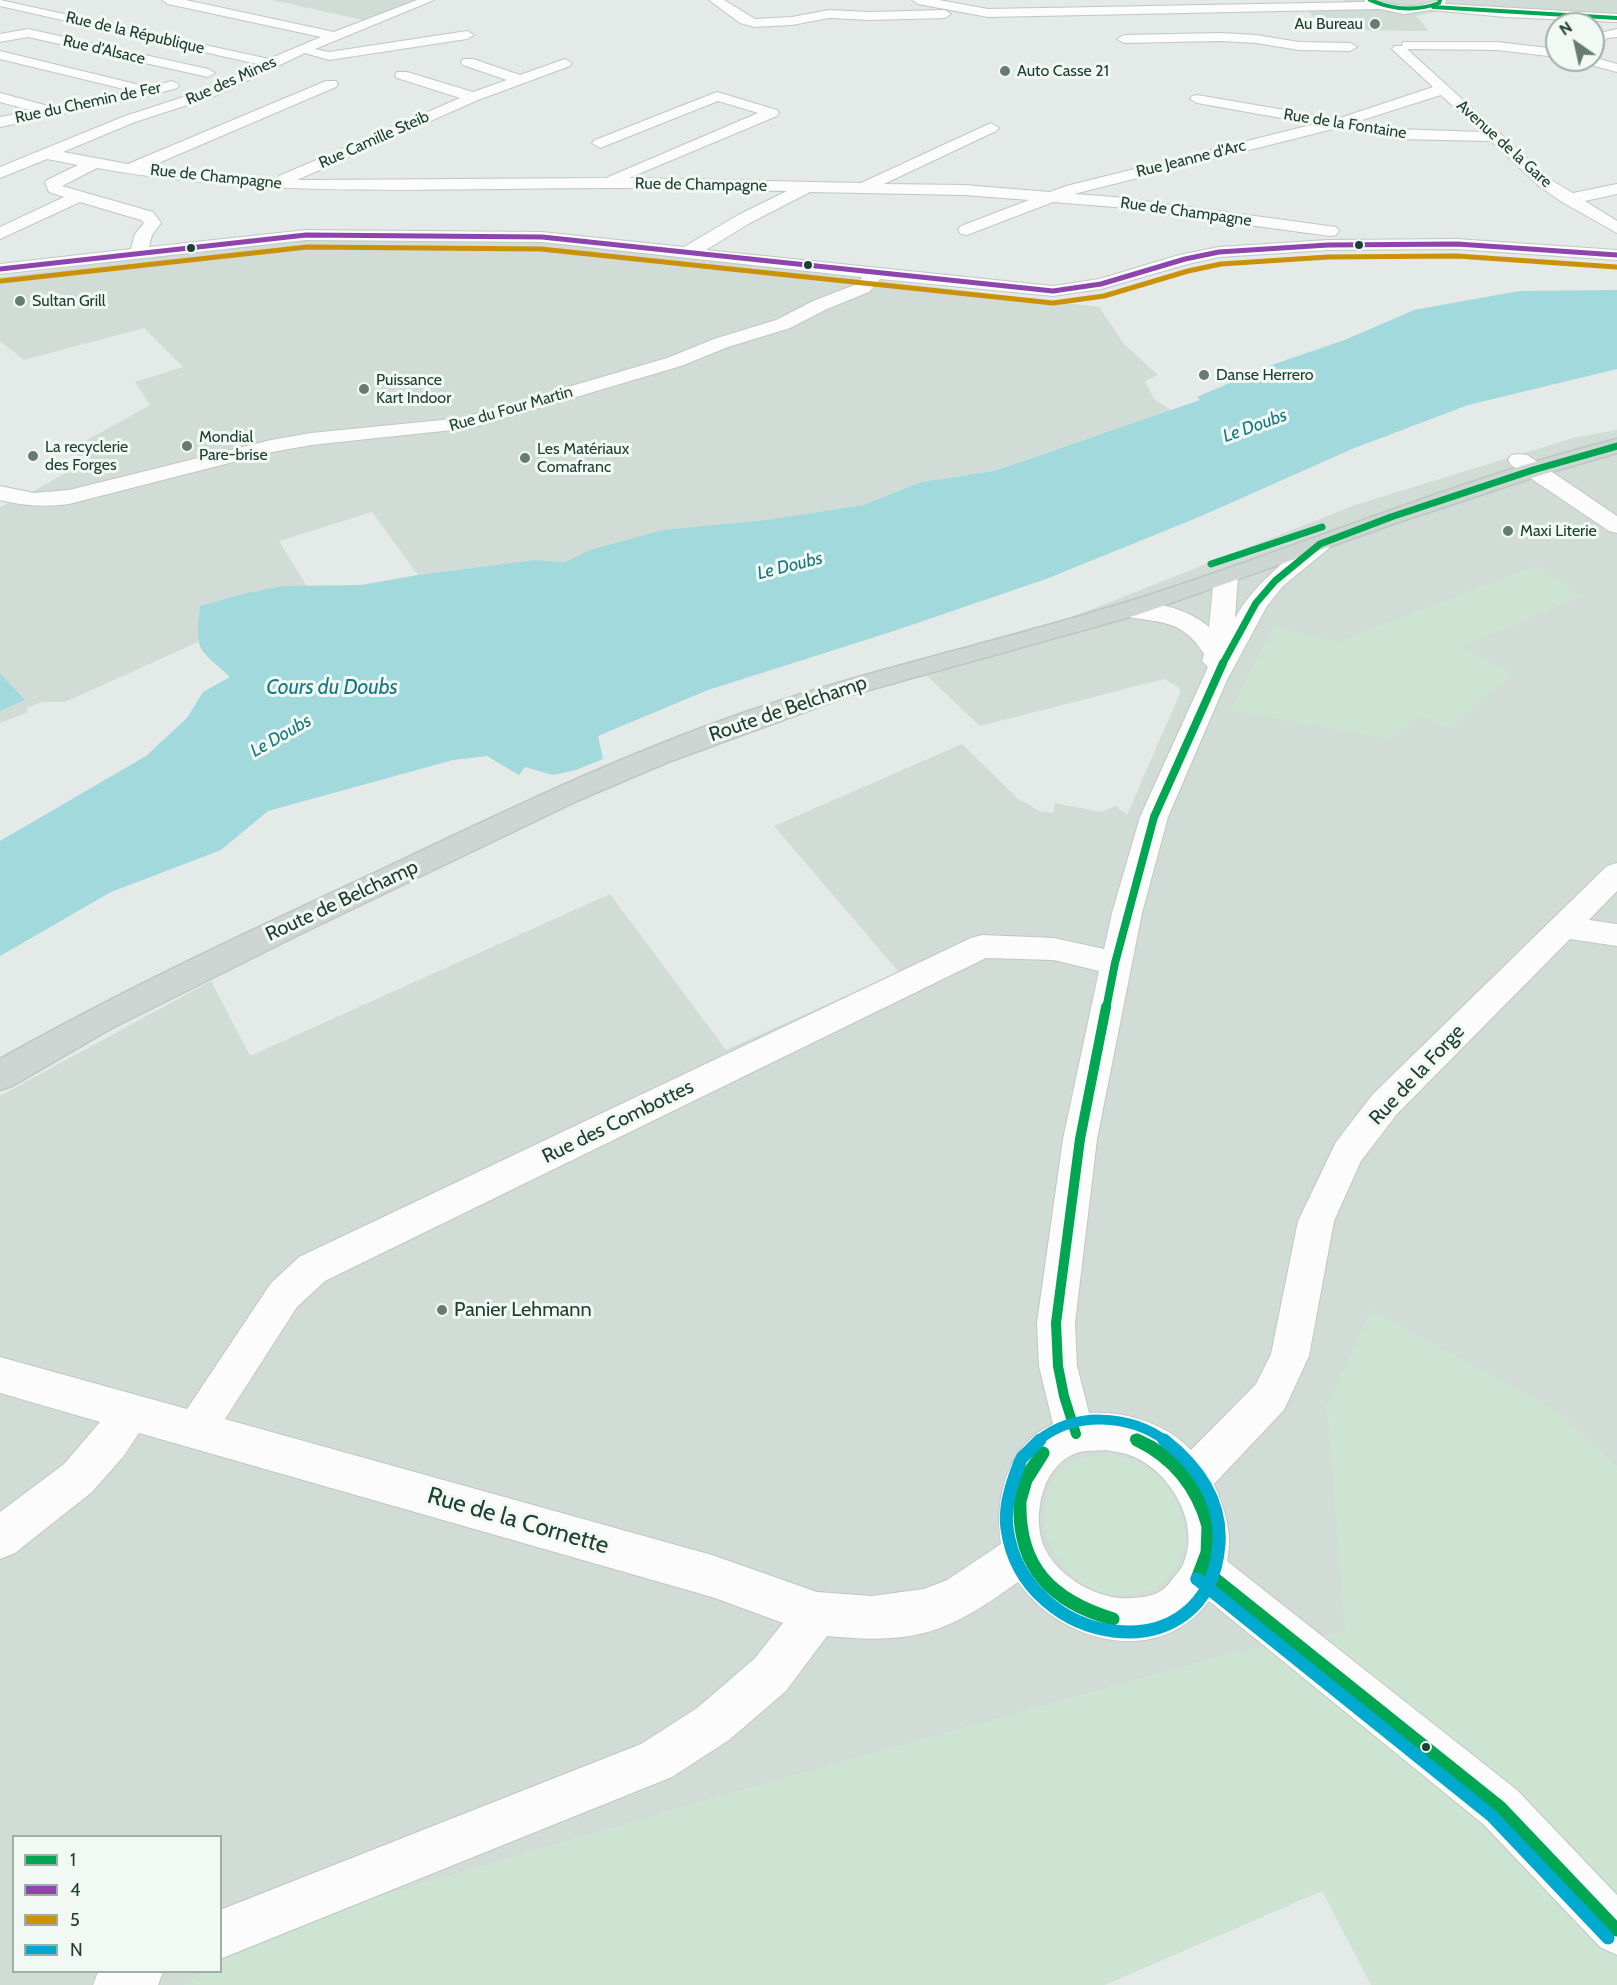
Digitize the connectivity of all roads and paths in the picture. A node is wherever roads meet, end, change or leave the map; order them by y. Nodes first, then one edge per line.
1 (168, 0) edge
2 (428, 0) edge
3 (715, 0) edge
4 (918, 0) edge
5 (1115, 0) edge
6 (1171, 0) edge
7 (0, 2) edge
8 (1374, 2) edge
9 (1438, 2) edge
10 (1404, 9) junction
11 (1149, 10) junction
12 (972, 11) junction
13 (348, 18) dead end
14 (1617, 18) edge
15 (369, 22) junction
16 (1417, 29) junction
17 (467, 34) dead end
18 (334, 36) junction
19 (0, 38) edge
20 (1124, 39) dead end
21 (1440, 44) junction
22 (1396, 45) junction
23 (301, 50) junction
24 (1545, 52) edge
25 (1262, 53) dead end
26 (0, 55) edge
27 (545, 57) dead end
28 (468, 62) dead end
29 (270, 63) junction
30 (208, 73) junction
31 (246, 75) junction
32 (402, 75) dead end
33 (519, 79) junction
34 (331, 84) dead end
35 (1445, 90) junction
36 (152, 91) junction
37 (235, 96) dead end
38 (473, 97) junction
39 (0, 98) edge
40 (1197, 99) dead end
41 (256, 101) dead end
42 (277, 106) junction
43 (160, 109) junction
44 (50, 112) junction
45 (304, 114) dead end
46 (0, 122) edge
47 (1333, 123) junction
48 (991, 128) dead end
49 (1494, 137) junction
50 (600, 143) dead end
51 (45, 154) junction
52 (94, 163) junction
53 (130, 169) junction
54 (0, 173) edge
55 (276, 183) junction
56 (613, 183) junction
57 (807, 187) junction
58 (862, 188) junction
59 (1614, 190) edge
60 (80, 196) junction
61 (1050, 196) junction
62 (1568, 199) junction
63 (1617, 228) edge
64 (967, 230) dead end
65 (0, 234) edge
66 (1354, 244) junction
67 (139, 252) junction
68 (688, 252) junction
69 (1617, 255) edge
70 (0, 269) edge
71 (875, 274) junction
72 (1617, 436) edge
73 (1617, 446) edge
74 (1526, 465) junction
75 (0, 493) edge
76 (1612, 499) dead end
77 (1586, 505) junction
78 (1617, 526) edge
79 (1320, 544) junction
80 (1219, 570) junction
81 (1256, 603) junction
82 (1128, 610) junction
83 (1215, 666) junction
84 (1617, 873) edge
85 (1563, 927) junction
86 (1617, 935) edge
87 (1115, 963) junction
88 (0, 1066) edge
89 (0, 1076) edge
90 (0, 1375) edge
91 (130, 1412) junction
92 (196, 1430) junction
93 (1076, 1434) junction
94 (1190, 1480) junction
95 (0, 1538) edge
96 (1024, 1553) junction
97 (1204, 1570) junction
98 (816, 1614) junction
99 (1617, 1930) edge
100 (222, 1934) edge
101 (135, 1973) edge
102 (118, 1985) edge

1 - 18 street
2 - 15 street, Rue des Mines
3 - 12 street
4 - 12 street
5 - 11 street
6 - 11 street
7 - 29 street, Rue de la République
8 - 10 street
8 - 11 street
9 - 10 street
9 - 14 street
10 - 16 street
11 - 12 street
13 - 15 street
15 - 18 street, Rue des Mines
16 - 21 street
16 - 22 street
17 - 23 street
18 - 23 street, Rue des Mines
19 - 30 street, Rue d'Alsace
20 - 25 street
21 - 22 street
21 - 24 street
22 - 35 street, Avenue de la Gare
23 - 29 street, Rue des Mines
26 - 36 street
27 - 33 street, Rue Camille Steib
28 - 33 street
29 - 31 street, Rue des Mines
30 - 31 street, Rue du Chemin de Fer
30 - 36 street, Rue du Chemin de Fer
31 - 43 street, Rue des Mines
32 - 38 street, Rue Camille Steib
33 - 38 street, Rue Camille Steib
34 - 42 street
35 - 47 street, Rue Jeanne d'Arc
35 - 49 street, Avenue de la Gare
36 - 44 street, Rue du Chemin de Fer
37 - 43 street
38 - 55 street, Rue Camille Steib
39 - 44 street
40 - 47 street, Rue de la Fontaine
41 - 42 street
42 - 45 street
42 - 53 street
43 - 51 street, Rue des Mines
44 - 46 street, Rue du Chemin de Fer
47 - 49 street, Rue de la Fontaine
47 - 61 street, Rue Jeanne d'Arc
48 - 58 street
49 - 62 street, Avenue de la Gare
50 - 56 street
51 - 52 street, Rue de Champagne
51 - 54 street, Rue des Mines
52 - 53 street, Rue de Champagne
52 - 60 street
53 - 55 street, Rue de Champagne
55 - 56 street, Rue de Champagne
56 - 57 street, Rue de Champagne
57 - 58 street, Rue de Champagne
57 - 68 street
58 - 61 street, Rue de Champagne
59 - 62 street
60 - 65 street
60 - 67 street
61 - 64 street
61 - 66 street, Rue de Champagne
62 - 63 street, Avenue de la Gare
66 - 69 street
66 - 71 street
67 - 68 street
67 - 70 street
68 - 71 street
71 - 75 street, Rue du Four Martin
72 - 74 main road, Route de Belchamp
73 - 74 main road, Route de Belchamp
74 - 77 street
74 - 79 main road, Route de Belchamp
74 - 80 main road, Route de Belchamp
76 - 77 street
77 - 78 street
79 - 80 main road, Route de Belchamp
79 - 81 street
80 - 81 street
80 - 82 main road, Route de Belchamp
80 - 83 street
80 - 88 main road, Route de Belchamp
81 - 83 street
82 - 83 street
82 - 89 main road, Route de Belchamp
83 - 87 street
84 - 85 street, Rue de la Forge
85 - 86 street
85 - 94 street, Rue de la Forge
87 - 92 street, Rue des Combottes
87 - 93 street
90 - 91 street, Rue de la Cornette
91 - 92 street, Rue de la Cornette
91 - 95 street
92 - 98 street, Rue de la Cornette
93 - 94 street
93 - 96 street
94 - 97 street
96 - 97 street
96 - 98 street, Rue de la Cornette
97 - 99 street
98 - 100 street
101 - 102 street

